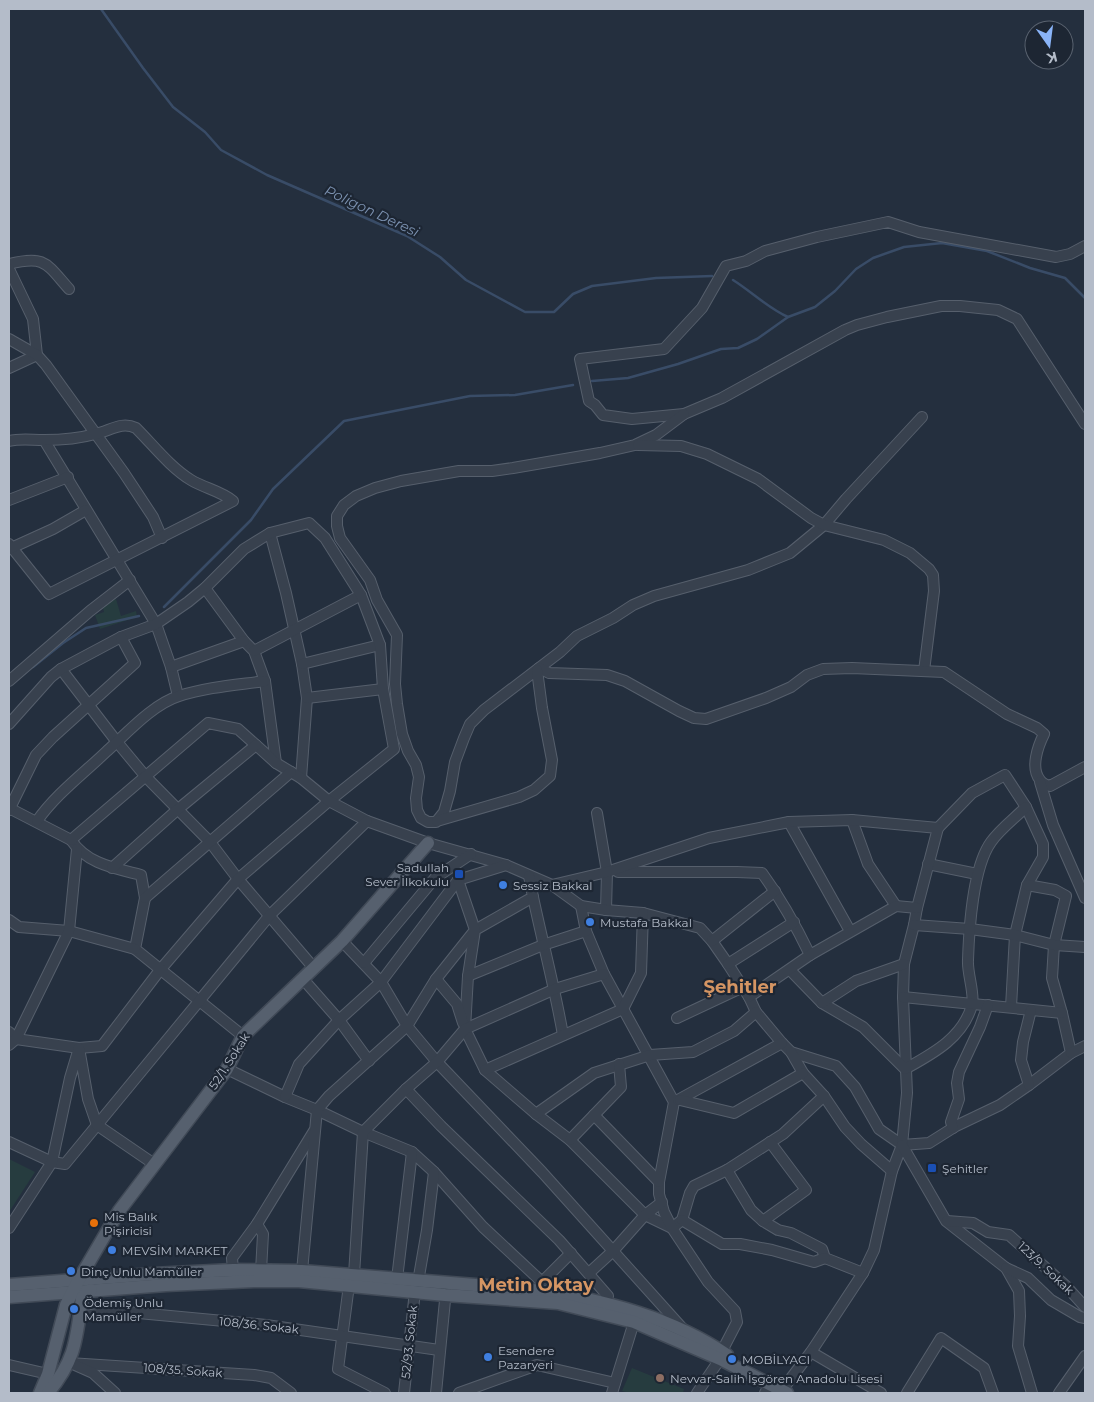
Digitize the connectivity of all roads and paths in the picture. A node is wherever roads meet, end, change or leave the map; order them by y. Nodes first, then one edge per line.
1 (1085, 246) edge
2 (9, 264) edge
3 (9, 269) edge
4 (69, 289) dead end
5 (9, 339) edge
6 (37, 355) junction
7 (9, 368) edge
8 (684, 414) junction
9 (654, 417) junction
10 (922, 418) dead end
11 (1085, 424) edge
12 (95, 434) junction
13 (656, 435) junction
14 (44, 440) junction
15 (9, 441) edge
16 (635, 445) junction
17 (68, 477) junction
18 (9, 500) edge
19 (86, 510) junction
20 (824, 525) junction
21 (270, 533) junction
22 (162, 538) junction
23 (10, 546) edge
24 (117, 558) junction
25 (130, 580) junction
26 (205, 588) junction
27 (361, 595) junction
28 (156, 624) junction
29 (294, 630) junction
30 (121, 637) junction
31 (244, 642) junction
32 (380, 645) junction
33 (254, 651) junction
34 (302, 664) junction
35 (171, 667) junction
36 (60, 669) junction
37 (538, 669) junction
38 (924, 671) junction
39 (9, 681) edge
40 (265, 682) junction
41 (383, 689) junction
42 (178, 696) junction
43 (307, 698) junction
44 (88, 705) junction
45 (9, 724) edge
46 (117, 742) junction
47 (256, 745) junction
48 (276, 763) junction
49 (1085, 767) edge
50 (290, 772) junction
51 (146, 777) junction
52 (301, 778) junction
53 (1040, 782) junction
54 (329, 801) junction
55 (1026, 807) junction
56 (9, 809) edge
57 (177, 810) junction
58 (597, 813) dead end
59 (852, 820) junction
60 (37, 821) junction
61 (367, 821) junction
62 (436, 822) junction
63 (789, 822) junction
64 (938, 828) junction
65 (210, 842) junction
66 (428, 842) junction
67 (74, 844) junction
68 (471, 854) junction
69 (928, 864) junction
70 (506, 865) junction
71 (112, 868) junction
72 (607, 872) junction
73 (976, 874) junction
74 (529, 876) junction
75 (238, 879) junction
76 (458, 880) junction
77 (552, 885) junction
78 (1027, 885) junction
79 (775, 891) junction
80 (145, 898) junction
81 (533, 898) junction
82 (1085, 898) edge
83 (581, 906) junction
84 (896, 906) junction
85 (916, 908) junction
86 (606, 910) junction
87 (643, 914) junction
88 (270, 915) junction
89 (9, 920) edge
90 (794, 922) junction
91 (914, 925) junction
92 (475, 930) junction
93 (970, 930) junction
94 (69, 931) junction
95 (586, 931) junction
96 (850, 931) junction
97 (1015, 935) junction
98 (342, 941) junction
99 (712, 942) junction
100 (543, 945) junction
101 (1054, 945) junction
102 (1085, 947) edge
103 (135, 949) junction
104 (810, 955) junction
105 (364, 963) junction
106 (728, 964) junction
107 (904, 964) junction
108 (313, 967) junction
109 (160, 970) junction
110 (790, 970) junction
111 (604, 974) junction
112 (468, 976) junction
113 (303, 979) junction
114 (436, 979) junction
115 (381, 982) junction
116 (743, 986) junction
117 (555, 989) junction
118 (749, 997) junction
119 (903, 997) junction
120 (200, 1000) junction
121 (822, 1003) junction
122 (973, 1004) junction
123 (988, 1005) junction
124 (1010, 1007) junction
125 (623, 1009) junction
126 (1031, 1010) junction
127 (756, 1012) junction
128 (1062, 1013) junction
129 (677, 1018) dead end
130 (339, 1020) junction
131 (407, 1026) junction
132 (465, 1029) junction
133 (563, 1035) junction
134 (243, 1036) junction
135 (11, 1038) edge
136 (782, 1042) junction
137 (1085, 1046) edge
138 (79, 1048) junction
139 (791, 1052) junction
140 (1071, 1053) junction
141 (650, 1054) junction
142 (369, 1061) junction
143 (437, 1062) junction
144 (619, 1064) junction
145 (227, 1069) junction
146 (905, 1069) junction
147 (485, 1070) junction
148 (803, 1073) junction
149 (1029, 1085) junction
150 (406, 1089) junction
151 (824, 1096) junction
152 (284, 1097) junction
153 (677, 1101) junction
154 (317, 1110) junction
155 (536, 1114) junction
156 (594, 1115) junction
157 (98, 1125) junction
158 (953, 1128) junction
159 (314, 1130) junction
160 (363, 1132) junction
161 (570, 1140) junction
162 (9, 1142) edge
163 (770, 1142) junction
164 (902, 1145) junction
165 (412, 1152) junction
166 (52, 1162) junction
167 (154, 1164) junction
168 (727, 1170) junction
169 (892, 1171) junction
170 (434, 1172) junction
171 (659, 1182) junction
172 (662, 1202) junction
173 (645, 1214) junction
174 (682, 1220) junction
175 (763, 1221) junction
176 (946, 1221) junction
177 (257, 1224) junction
178 (9, 1228) edge
179 (672, 1228) junction
180 (613, 1251) junction
181 (571, 1253) junction
182 (93, 1256) junction
183 (826, 1258) junction
184 (1006, 1268) junction
185 (233, 1270) junction
186 (261, 1271) junction
187 (302, 1271) junction
188 (589, 1273) junction
189 (863, 1273) junction
190 (104, 1278) junction
191 (397, 1279) junction
192 (351, 1280) junction
193 (9, 1285) edge
194 (417, 1286) junction
195 (77, 1289) junction
196 (446, 1289) junction
197 (58, 1293) junction
198 (9, 1296) edge
199 (608, 1296) dead end
200 (66, 1305) junction
201 (1085, 1307) edge
202 (79, 1317) junction
203 (1085, 1318) edge
204 (634, 1322) junction
205 (684, 1330) junction
206 (342, 1336) junction
207 (408, 1346) junction
208 (439, 1350) junction
209 (811, 1352) junction
210 (721, 1355) junction
211 (1085, 1356) edge
212 (69, 1363) junction
213 (9, 1365) edge
214 (48, 1374) junction
215 (615, 1383) junction
216 (776, 1390) edge
217 (285, 1391) edge
218 (110, 1392) edge
219 (40, 1393) edge
220 (48, 1393) edge
221 (385, 1393) edge
222 (404, 1393) edge
223 (436, 1393) edge
224 (459, 1393) edge
225 (612, 1393) edge
226 (697, 1393) edge
227 (881, 1393) edge
228 (907, 1393) edge
229 (993, 1393) edge
230 (1032, 1393) edge
231 (1059, 1393) edge

1 - 9 street
2 - 4 street
3 - 6 street
5 - 6 street
6 - 7 street
6 - 12 street
8 - 9 street
8 - 11 street
8 - 13 street
9 - 13 street
10 - 20 street
12 - 14 street
12 - 22 street
12 - 22 street
13 - 16 street
14 - 15 street
14 - 17 street
16 - 20 street
16 - 62 street
17 - 18 street
17 - 19 street
19 - 23 street
19 - 24 street
20 - 37 street
20 - 38 street
21 - 26 street
21 - 27 street
21 - 29 street
22 - 24 street
23 - 24 street
24 - 25 street
25 - 28 street
25 - 39 street
26 - 28 street
26 - 31 street
27 - 29 street
27 - 32 street
28 - 30 street
28 - 35 street
29 - 33 street
29 - 34 street
30 - 36 street
30 - 44 street
31 - 33 street
31 - 35 street
32 - 34 street
32 - 41 street
33 - 40 street
34 - 43 street
35 - 42 street
36 - 44 street
36 - 45 street
37 - 38 street
37 - 62 street
37 - 62 street
38 - 53 street
40 - 42 street
40 - 48 street
41 - 43 street
41 - 54 street
42 - 46 street
43 - 52 street
44 - 46 street
44 - 56 street
46 - 51 street
46 - 60 street
47 - 48 street
47 - 51 street
47 - 57 street
48 - 50 street
49 - 53 street
50 - 52 street
50 - 65 street
51 - 57 street
51 - 67 street
52 - 54 street
53 - 82 street
54 - 61 street
54 - 75 street
55 - 64 street
55 - 73 street
55 - 78 street
56 - 60 street
57 - 65 street
57 - 71 street
58 - 72 street
59 - 63 street
59 - 64 street
59 - 84 street
60 - 67 street
61 - 66 street
61 - 88 street
63 - 72 street
63 - 96 street
64 - 69 street
65 - 75 street
65 - 80 street
66 - 68 street
66 - 98 main road, 52/1. Sokak
67 - 71 street
67 - 94 street
68 - 70 street
68 - 105 street
69 - 73 street
69 - 85 street
70 - 74 street
70 - 76 street
71 - 80 street
72 - 77 street
72 - 79 street
72 - 86 street
73 - 93 street
74 - 77 street
74 - 81 street
75 - 88 street
75 - 109 street
76 - 92 street
76 - 115 street
77 - 83 street
78 - 97 street
78 - 101 street
79 - 90 street
79 - 99 street
80 - 103 street
81 - 92 street
81 - 100 street
83 - 86 street
83 - 95 street
84 - 85 street
84 - 96 street
85 - 91 street
86 - 87 street
87 - 99 street
87 - 125 street
88 - 108 street
88 - 120 street
89 - 94 street
90 - 104 street
90 - 106 street
91 - 93 street
91 - 107 street
92 - 112 street
92 - 114 street
93 - 97 street
93 - 122 street
94 - 103 street
94 - 135 street
95 - 100 street
95 - 111 street
96 - 104 street
97 - 101 street
97 - 124 street
98 - 105 street
98 - 108 main road, 52/1. Sokak
99 - 106 street
100 - 112 street
100 - 117 street
101 - 102 street
101 - 128 street
103 - 109 street
104 - 110 street
105 - 115 street
106 - 116 street
107 - 119 street
107 - 121 street
108 - 113 main road, 52/1. Sokak
109 - 120 street
109 - 138 street
110 - 118 street
110 - 121 street
111 - 117 street
111 - 125 street
112 - 132 street
113 - 130 street
113 - 134 main road, 52/1. Sokak
114 - 131 street
114 - 132 street
115 - 130 street
115 - 131 street
116 - 118 street
116 - 129 street
117 - 132 street
117 - 133 street
118 - 127 street
119 - 122 street
119 - 146 street
120 - 134 street
120 - 157 street
121 - 146 street
122 - 123 street
122 - 146 street
123 - 124 street
123 - 158 street
124 - 126 street
125 - 133 street
125 - 141 street
126 - 128 street
126 - 149 street
127 - 136 street
127 - 141 street
128 - 140 street
130 - 142 street
130 - 152 street
131 - 142 street
131 - 143 street
132 - 143 street
132 - 147 street
133 - 147 street
134 - 145 main road, 52/1. Sokak
135 - 138 street
136 - 139 street
136 - 153 street
137 - 140 street
138 - 157 street
138 - 166 street
139 - 148 street
139 - 164 street
140 - 149 street
141 - 144 street
141 - 153 street
142 - 154 street
143 - 150 street
143 - 180 street
144 - 155 street
144 - 156 street
145 - 152 street
145 - 167 main road, 52/1. Sokak
146 - 164 street
147 - 155 street
148 - 151 street
148 - 153 street
149 - 158 street
150 - 160 street
150 - 181 street
151 - 163 street
151 - 169 street
152 - 154 street
153 - 171 street
154 - 159 street
154 - 160 street
155 - 161 street
156 - 161 street
156 - 171 street
157 - 166 street
157 - 167 street
158 - 164 street
159 - 177 street
159 - 187 street
160 - 165 street
160 - 192 street
161 - 173 street
162 - 166 street
163 - 168 street
163 - 175 street
164 - 169 street
164 - 176 street
165 - 170 street
165 - 191 street
166 - 178 street
167 - 182 main road, 52/1. Sokak
168 - 174 street
168 - 175 street
169 - 189 street
170 - 181 street
170 - 194 street, 52/93. Sokak
171 - 172 street
172 - 173 street
172 - 179 street
173 - 179 street
173 - 180 street
174 - 179 street
174 - 183 street
175 - 183 street
176 - 184 street
176 - 201 street, 123/9. Sokak
177 - 185 street
177 - 186 street
179 - 210 street
180 - 188 street
180 - 205 street
181 - 188 street
182 - 190 main road
182 - 195 main road, 52/1. Sokak
183 - 189 street
184 - 203 street
184 - 230 street
185 - 186 main road
185 - 190 main road
186 - 187 main road
187 - 192 main road
188 - 199 street
189 - 209 street
190 - 195 main road
191 - 192 main road
191 - 194 main road
192 - 194 main road
192 - 195 main road
192 - 206 street
193 - 195 main road
194 - 196 main road
194 - 207 street, 52/93. Sokak
195 - 197 main road
195 - 200 main road, 52/1. Sokak
195 - 202 main road
196 - 204 main road
196 - 205 main road
196 - 208 street
197 - 198 main road
197 - 200 main road
200 - 214 main road, 52/1. Sokak
202 - 206 street, 108/36. Sokak
202 - 212 main road
204 - 210 main road
204 - 215 street
205 - 210 main road
206 - 207 street, 108/36. Sokak
206 - 221 street
207 - 208 street, 108/36. Sokak
207 - 222 street, 52/93. Sokak
208 - 223 street
209 - 216 street
209 - 227 street
210 - 216 main road
210 - 226 street
211 - 231 street
212 - 217 street, 108/35. Sokak
212 - 218 street
212 - 220 main road
213 - 214 street
214 - 219 main road, 52/1. Sokak
215 - 224 street
215 - 225 street
228 - 229 street

